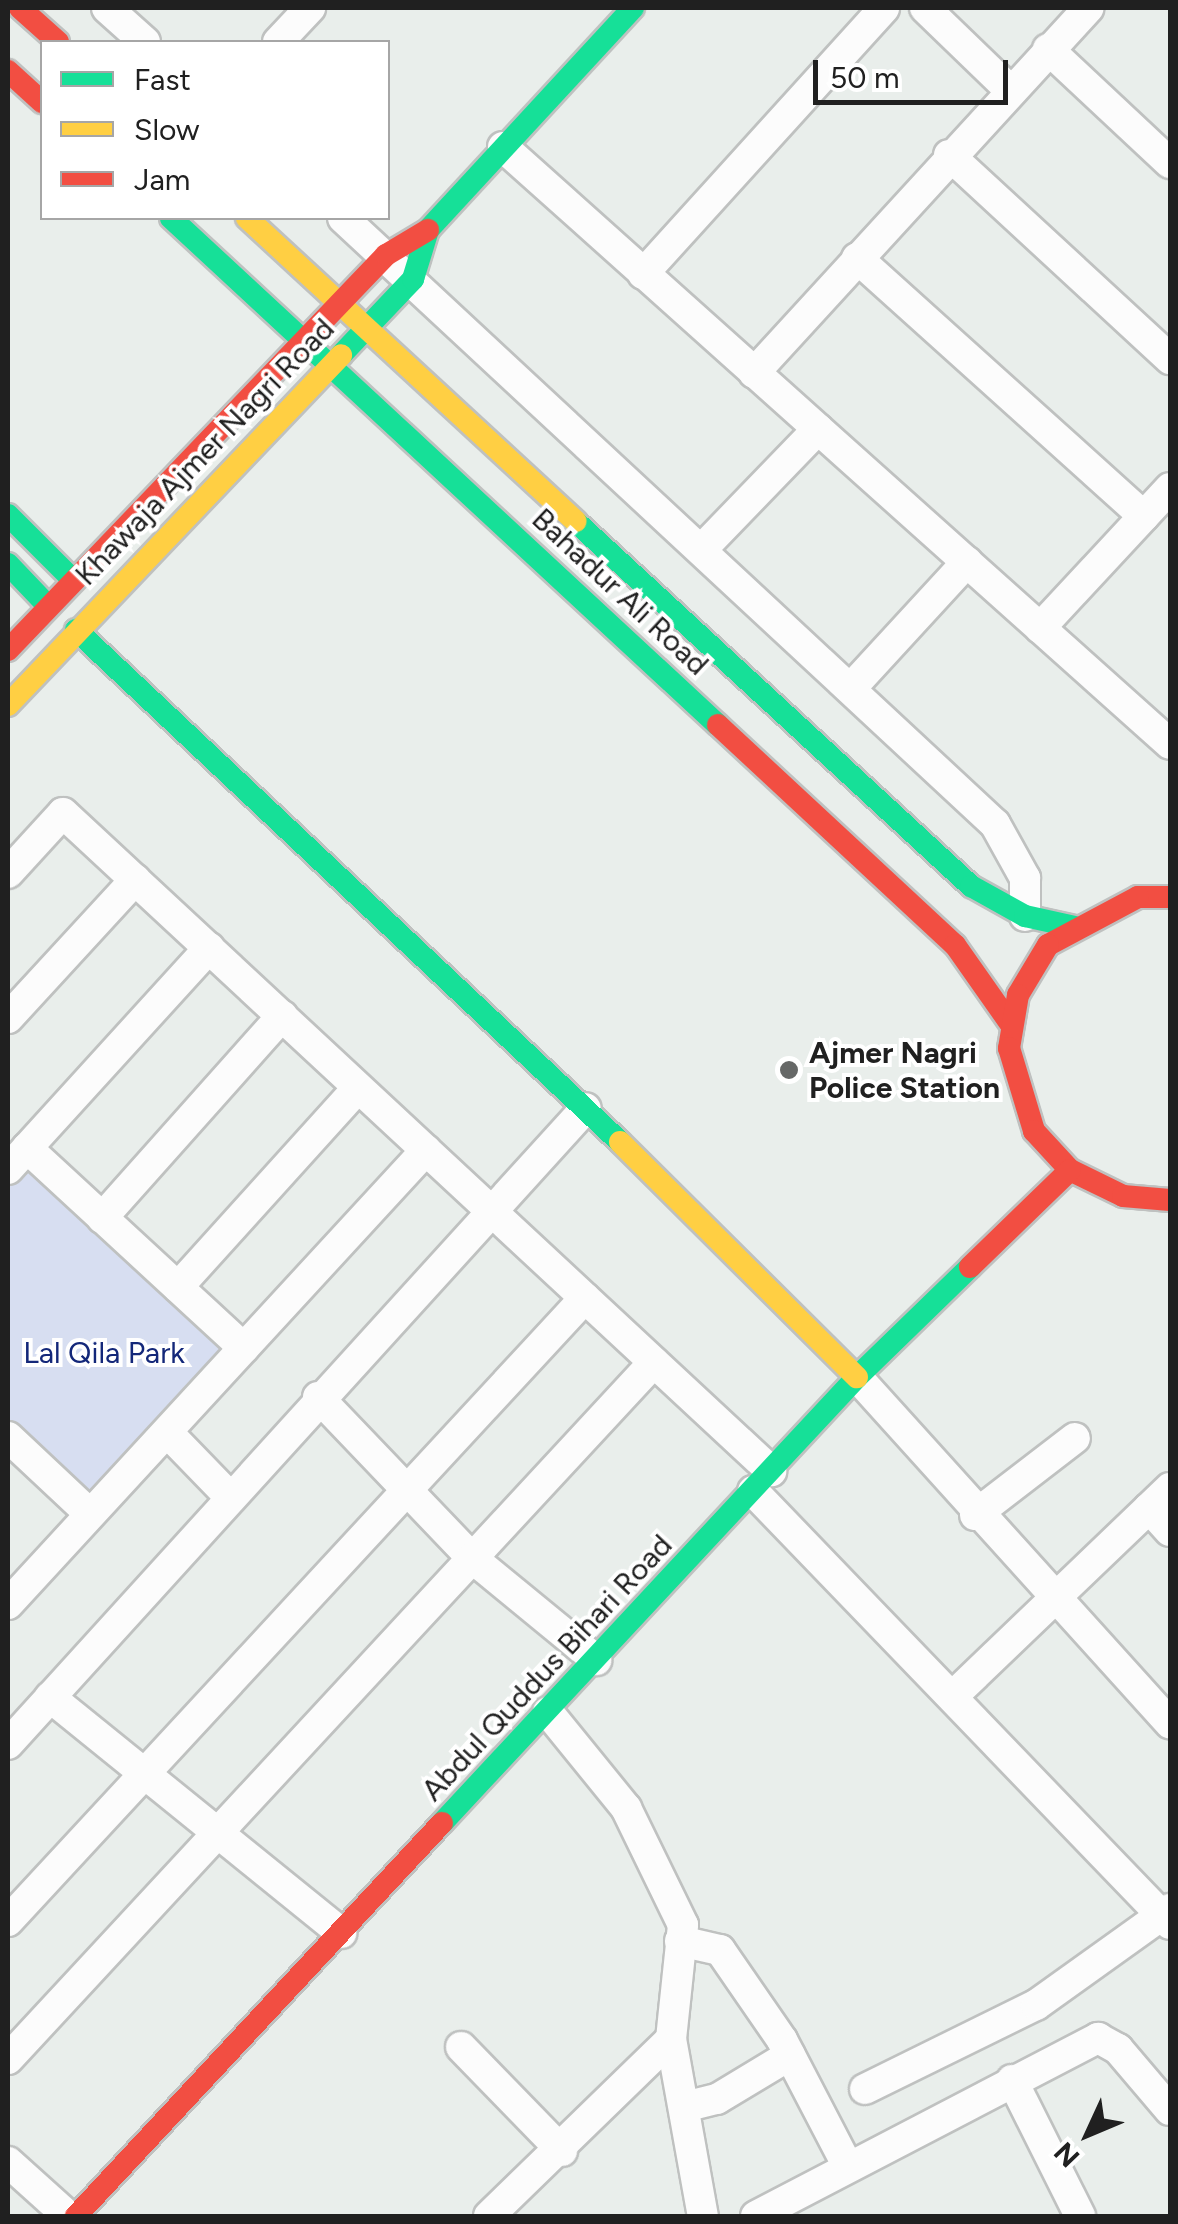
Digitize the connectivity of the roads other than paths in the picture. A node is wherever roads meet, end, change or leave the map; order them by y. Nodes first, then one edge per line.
1 (20, 8) edge
2 (107, 8) edge
3 (310, 8) edge
4 (634, 8) edge
5 (884, 8) edge
6 (925, 8) edge
7 (1089, 8) edge
8 (56, 40) edge
9 (143, 40) edge
10 (280, 40) edge
11 (1048, 49) junction
12 (8, 71) edge
13 (1011, 91) junction
14 (40, 100) edge
15 (504, 147) junction
16 (949, 156) junction
17 (1170, 164) edge
18 (172, 220) edge
19 (249, 220) edge
20 (345, 220) edge
21 (428, 230) junction
22 (386, 255) junction
23 (857, 258) junction
24 (644, 274) junction
25 (413, 278) junction
26 (339, 302) junction
27 (366, 327) junction
28 (304, 338) junction
29 (1170, 359) edge
30 (332, 364) junction
31 (754, 373) junction
32 (818, 429) junction
33 (1170, 488) edge
34 (8, 515) edge
35 (1144, 516) junction
36 (704, 547) junction
37 (967, 562) junction
38 (8, 564) edge
39 (73, 580) junction
40 (48, 606) junction
41 (1040, 628) junction
42 (76, 630) junction
43 (8, 650) edge
44 (852, 687) junction
45 (8, 705) edge
46 (1165, 728) edge
47 (8, 874) edge
48 (135, 880) junction
49 (1170, 898) edge
50 (1024, 916) junction
51 (1075, 927) junction
52 (209, 948) junction
53 (282, 1016) junction
54 (8, 1018) edge
55 (1012, 1026) junction
56 (358, 1088) junction
57 (586, 1108) junction
58 (426, 1150) junction
59 (17, 1158) edge
60 (1070, 1170) junction
61 (1170, 1200) edge
62 (490, 1211) junction
63 (102, 1218) junction
64 (178, 1288) junction
65 (585, 1298) junction
66 (244, 1348) junction
67 (654, 1362) junction
68 (858, 1378) junction
69 (318, 1397) junction
70 (167, 1432) junction
71 (1075, 1438) dead end
72 (13, 1453) edge
73 (762, 1481) junction
74 (407, 1490) junction
75 (227, 1494) junction
76 (1160, 1498) edge
77 (90, 1514) junction
78 (975, 1515) junction
79 (1170, 1532) edge
80 (472, 1558) junction
81 (1052, 1600) junction
82 (8, 1604) edge
83 (596, 1660) junction
84 (954, 1695) junction
85 (50, 1697) junction
86 (548, 1712) junction
87 (1170, 1723) edge
88 (8, 1744) edge
89 (142, 1776) junction
90 (214, 1836) junction
91 (1168, 1916) edge
92 (8, 1921) edge
93 (341, 1933) junction
94 (680, 1941) junction
95 (671, 2039) junction
96 (461, 2047) dead end
97 (790, 2054) junction
98 (8, 2059) edge
99 (1012, 2080) junction
100 (865, 2090) dead end
101 (688, 2106) junction
102 (1170, 2110) edge
103 (562, 2151) junction
104 (8, 2162) edge
105 (848, 2167) junction
106 (72, 2216) edge
107 (490, 2216) edge
108 (703, 2216) edge
109 (756, 2216) edge
110 (1080, 2216) edge

1 - 8 main road
2 - 9 street
3 - 10 street
4 - 15 main road, Khawaja Ajmer Nagri Road
5 - 24 street
6 - 13 street
7 - 11 street
11 - 13 street
11 - 17 street
12 - 14 main road
13 - 16 street
15 - 21 main road, Khawaja Ajmer Nagri Road
15 - 24 street
16 - 23 street
16 - 29 street
18 - 28 main road, Bahadur Ali Road
19 - 26 main road, Bahadur Ali Road
20 - 22 street
21 - 22 main road, Khawaja Ajmer Nagri Road
21 - 25 main road, Khawaja Ajmer Nagri Road
22 - 25 street
22 - 26 main road, Khawaja Ajmer Nagri Road
23 - 31 street
23 - 35 street
24 - 31 street
25 - 27 main road, Khawaja Ajmer Nagri Road
25 - 36 street
26 - 27 main road, Bahadur Ali Road
26 - 28 main road, Khawaja Ajmer Nagri Road
27 - 30 main road, Khawaja Ajmer Nagri Road
27 - 50 main road, Bahadur Ali Road
28 - 30 main road, Bahadur Ali Road
28 - 39 main road, Khawaja Ajmer Nagri Road
30 - 42 main road, Khawaja Ajmer Nagri Road
30 - 55 main road, Bahadur Ali Road
31 - 32 street
32 - 36 street
32 - 37 street
33 - 35 street
34 - 39 main road
35 - 41 street
36 - 44 street
37 - 41 street
37 - 44 street
38 - 40 main road
39 - 40 main road, Khawaja Ajmer Nagri Road
40 - 43 main road, Khawaja Ajmer Nagri Road
41 - 46 street
42 - 45 main road, Khawaja Ajmer Nagri Road
42 - 57 main road
44 - 50 street
47 - 48 street
48 - 52 street
48 - 54 street
49 - 51 main road
50 - 51 main road, Bahadur Ali Road
51 - 55 main road
52 - 53 street
52 - 59 street
53 - 56 street
53 - 63 street
55 - 60 main road
56 - 58 street
56 - 64 street
57 - 62 street
57 - 68 main road
58 - 62 street
58 - 66 street
59 - 63 street
60 - 61 main road
60 - 68 main road, Abdul Quddus Bihari Road
62 - 65 street
62 - 69 street
63 - 64 street
64 - 66 street
65 - 67 street
65 - 74 street
66 - 70 street
67 - 73 street
67 - 80 street
68 - 73 main road, Abdul Quddus Bihari Road
68 - 78 street
69 - 74 street
69 - 75 street
70 - 75 street
70 - 77 street
71 - 78 street
72 - 77 street
73 - 83 main road, Abdul Quddus Bihari Road
73 - 84 street
74 - 80 street
74 - 89 street
75 - 85 street
76 - 79 street
76 - 81 street
77 - 82 street
78 - 81 street
80 - 83 street
80 - 90 street
81 - 84 street
81 - 87 street
83 - 86 main road, Abdul Quddus Bihari Road
84 - 91 street
85 - 88 street
85 - 89 street
86 - 93 main road, Abdul Quddus Bihari Road
86 - 94 street
89 - 90 street
89 - 92 street
90 - 93 street
90 - 98 street
91 - 100 street
93 - 106 main road, Abdul Quddus Bihari Road
94 - 95 street
94 - 97 street
95 - 101 street
95 - 103 street
96 - 103 street
97 - 101 street
97 - 105 street
99 - 102 street
99 - 105 street
99 - 110 street
101 - 108 street
103 - 107 street
104 - 106 street
105 - 109 street

